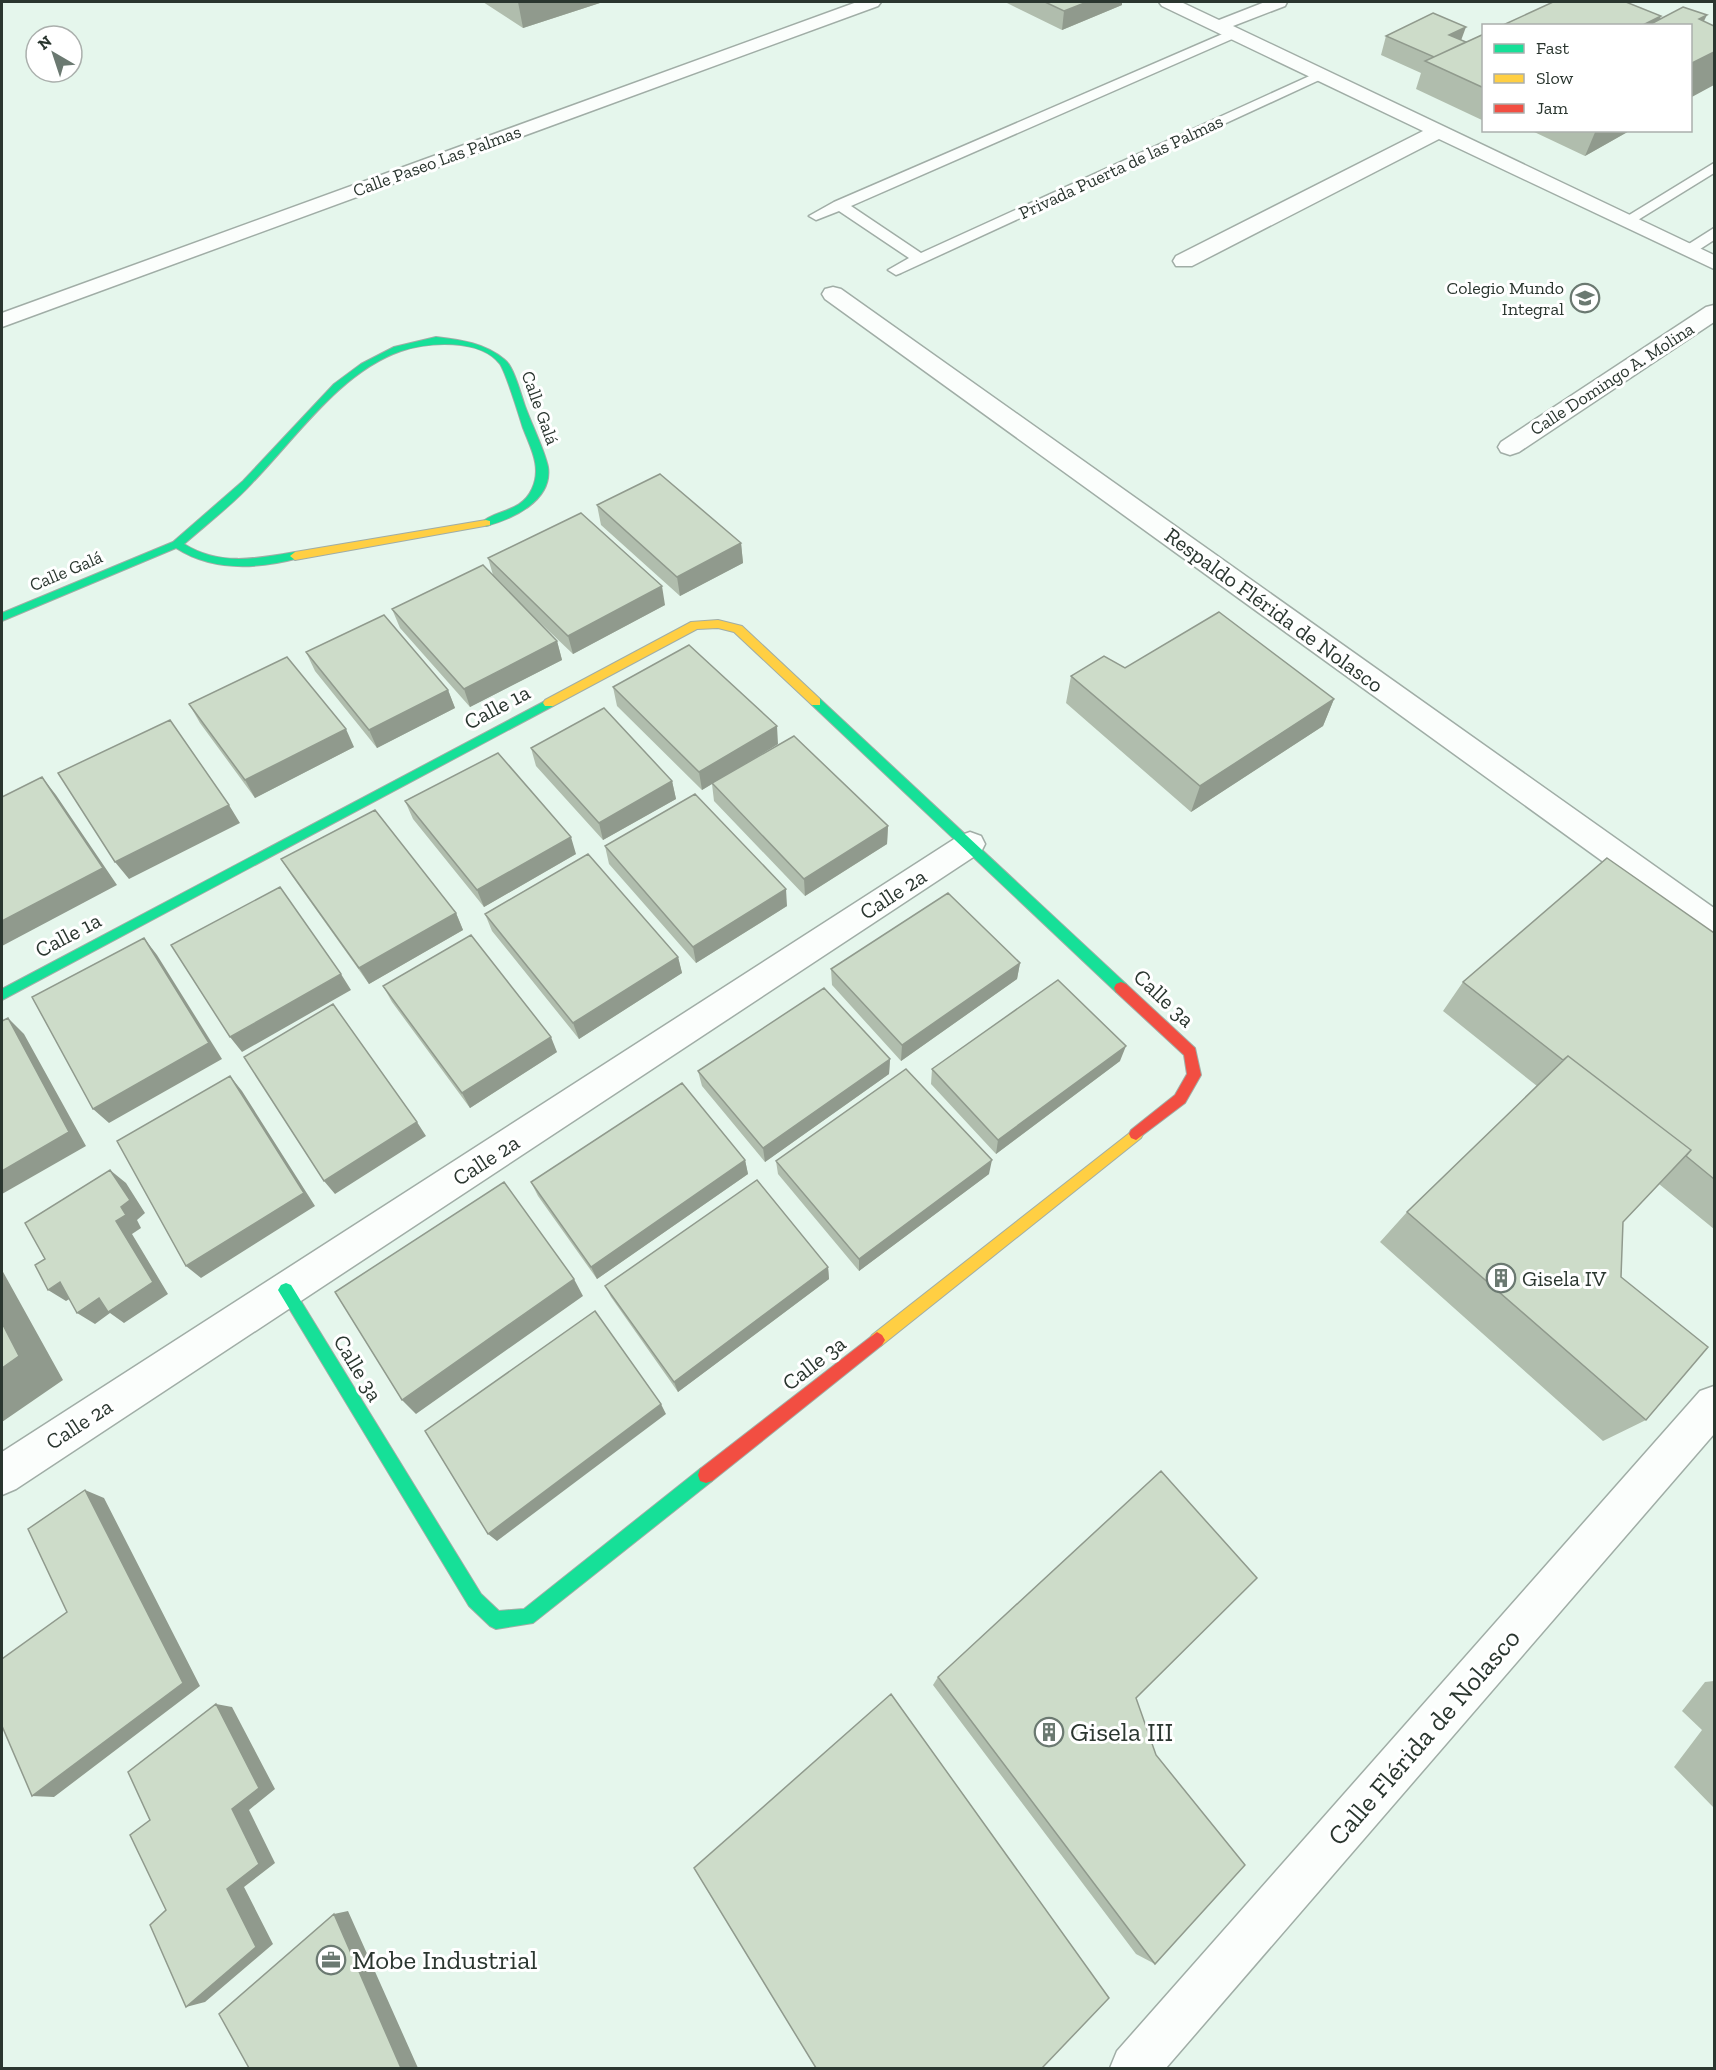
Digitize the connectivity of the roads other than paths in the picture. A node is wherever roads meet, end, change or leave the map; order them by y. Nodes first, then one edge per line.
1 (872, 2) edge
2 (1168, 2) edge
3 (1279, 2) edge
4 (1226, 30) junction
5 (1321, 76) junction
6 (1439, 131) junction
7 (1714, 167) edge
8 (839, 206) junction
9 (816, 216) dead end
10 (1628, 220) junction
11 (1714, 232) edge
12 (1689, 250) junction
13 (920, 259) junction
14 (1184, 261) dead end
15 (1714, 263) edge
16 (896, 270) dead end
17 (833, 294) dead end
18 (1714, 312) edge
19 (2, 320) edge
20 (1510, 447) dead end
21 (177, 544) junction
22 (2, 617) edge
23 (970, 844) junction
24 (1714, 925) edge
25 (2, 995) edge
26 (286, 1290) junction
27 (1714, 1405) edge
28 (2, 1475) edge
29 (1134, 2068) edge

1 - 19 street, Calle Paseo Las Palmas
2 - 4 street
3 - 4 street
4 - 5 street
4 - 8 lane
5 - 6 street
5 - 13 lane, Privada Puerta de las Palmas
6 - 10 street
6 - 14 street
7 - 10 lane
8 - 9 lane
8 - 13 lane
10 - 12 street
11 - 12 lane
12 - 15 street
13 - 16 lane, Privada Puerta de las Palmas
17 - 24 street, Respaldo Flérida de Nolasco
18 - 20 street, Calle Domingo A. Molina
21 - 21 street, Calle Galá
21 - 22 street, Calle Galá
23 - 25 street, Calle 1a
23 - 26 street, Calle 2a
23 - 26 street, Calle 3a
26 - 28 street, Calle 2a
27 - 29 street, Calle Flérida de Nolasco

